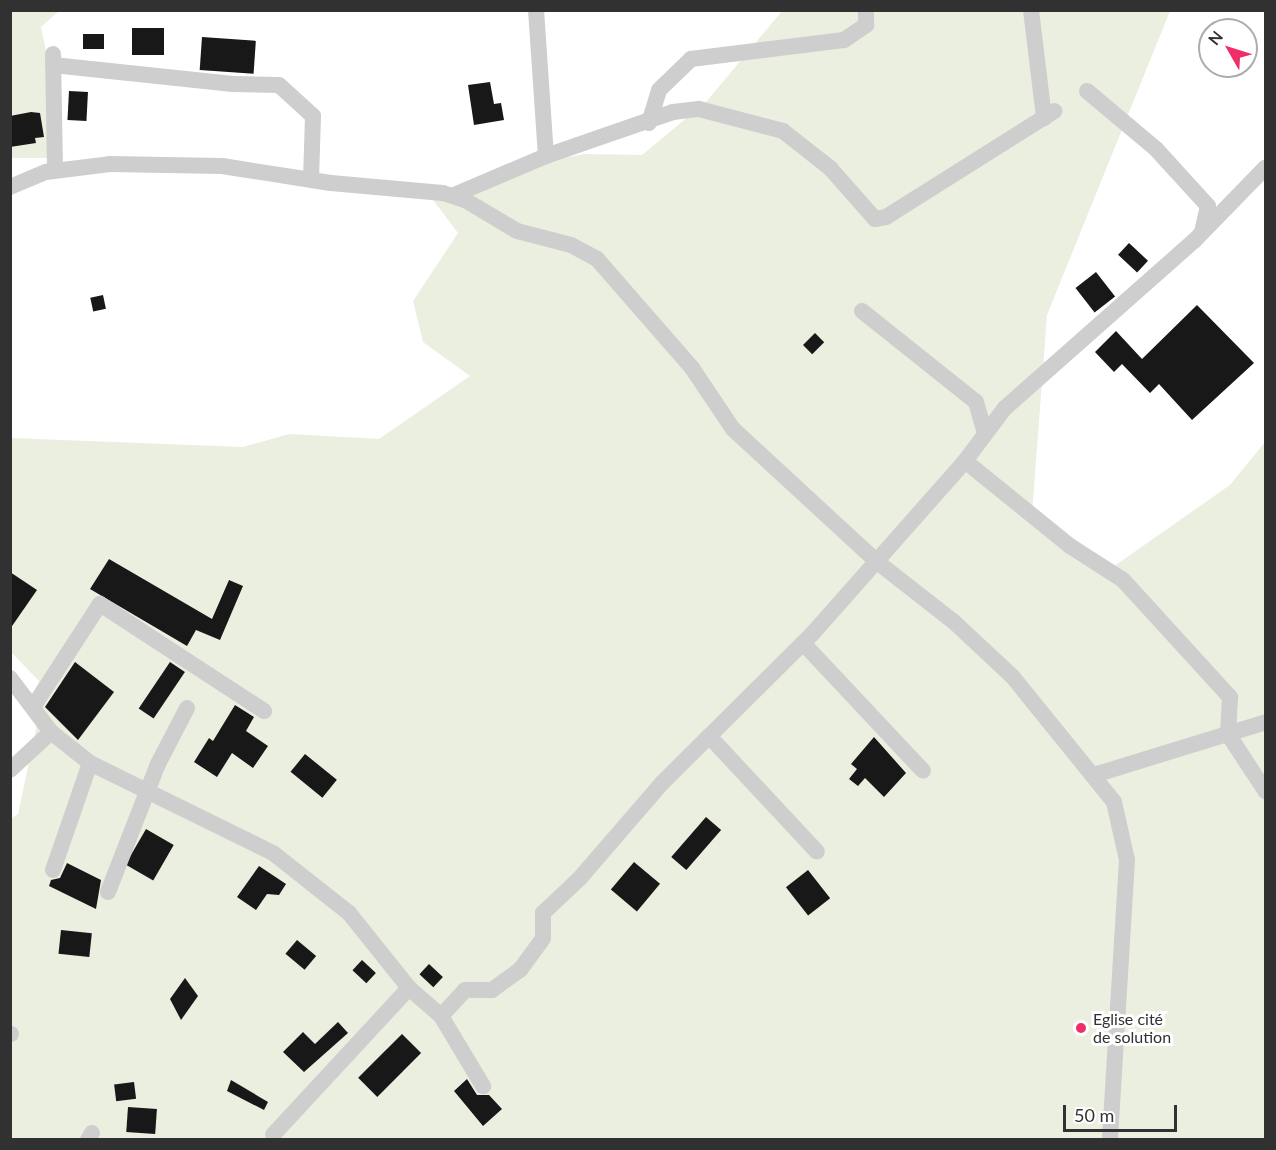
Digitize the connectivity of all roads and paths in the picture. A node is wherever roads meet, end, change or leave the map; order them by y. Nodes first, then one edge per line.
1 (536, 10) edge
2 (866, 10) edge
3 (1031, 10) edge
4 (1087, 91) dead end
5 (649, 123) junction
6 (546, 156) junction
7 (1266, 167) edge
8 (55, 170) junction
9 (311, 180) junction
10 (10, 187) edge
11 (454, 195) junction
12 (1201, 234) junction
13 (862, 311) dead end
14 (985, 434) junction
15 (965, 462) junction
16 (876, 561) junction
17 (803, 643) junction
18 (10, 678) edge
19 (33, 707) junction
20 (187, 708) dead end
21 (264, 711) dead end
22 (1266, 722) edge
23 (51, 732) junction
24 (1228, 734) junction
25 (709, 736) junction
26 (90, 762) junction
27 (10, 770) edge
28 (923, 771) dead end
29 (1094, 776) junction
30 (1266, 792) edge
31 (146, 793) junction
32 (817, 852) dead end
33 (53, 870) dead end
34 (108, 892) dead end
35 (409, 988) junction
36 (441, 1016) junction
37 (483, 1086) dead end
38 (273, 1135) dead end
39 (1110, 1140) edge

1 - 6 street
2 - 5 street
3 - 5 street
4 - 12 street
5 - 6 street
6 - 11 street
7 - 12 street
8 - 9 street
8 - 9 street
8 - 10 street
9 - 11 street
11 - 16 street
12 - 14 street
13 - 14 street
14 - 15 street
15 - 16 street
15 - 24 street
16 - 17 street
16 - 29 street
17 - 25 street
17 - 28 street
18 - 19 street
19 - 21 street
19 - 23 street
20 - 31 street
22 - 24 street
23 - 26 street
23 - 27 street
24 - 29 street
24 - 30 street
25 - 32 street
25 - 36 street
26 - 31 street
26 - 33 street
29 - 39 street
31 - 34 street
31 - 35 street
35 - 36 street
35 - 38 street
36 - 37 street

